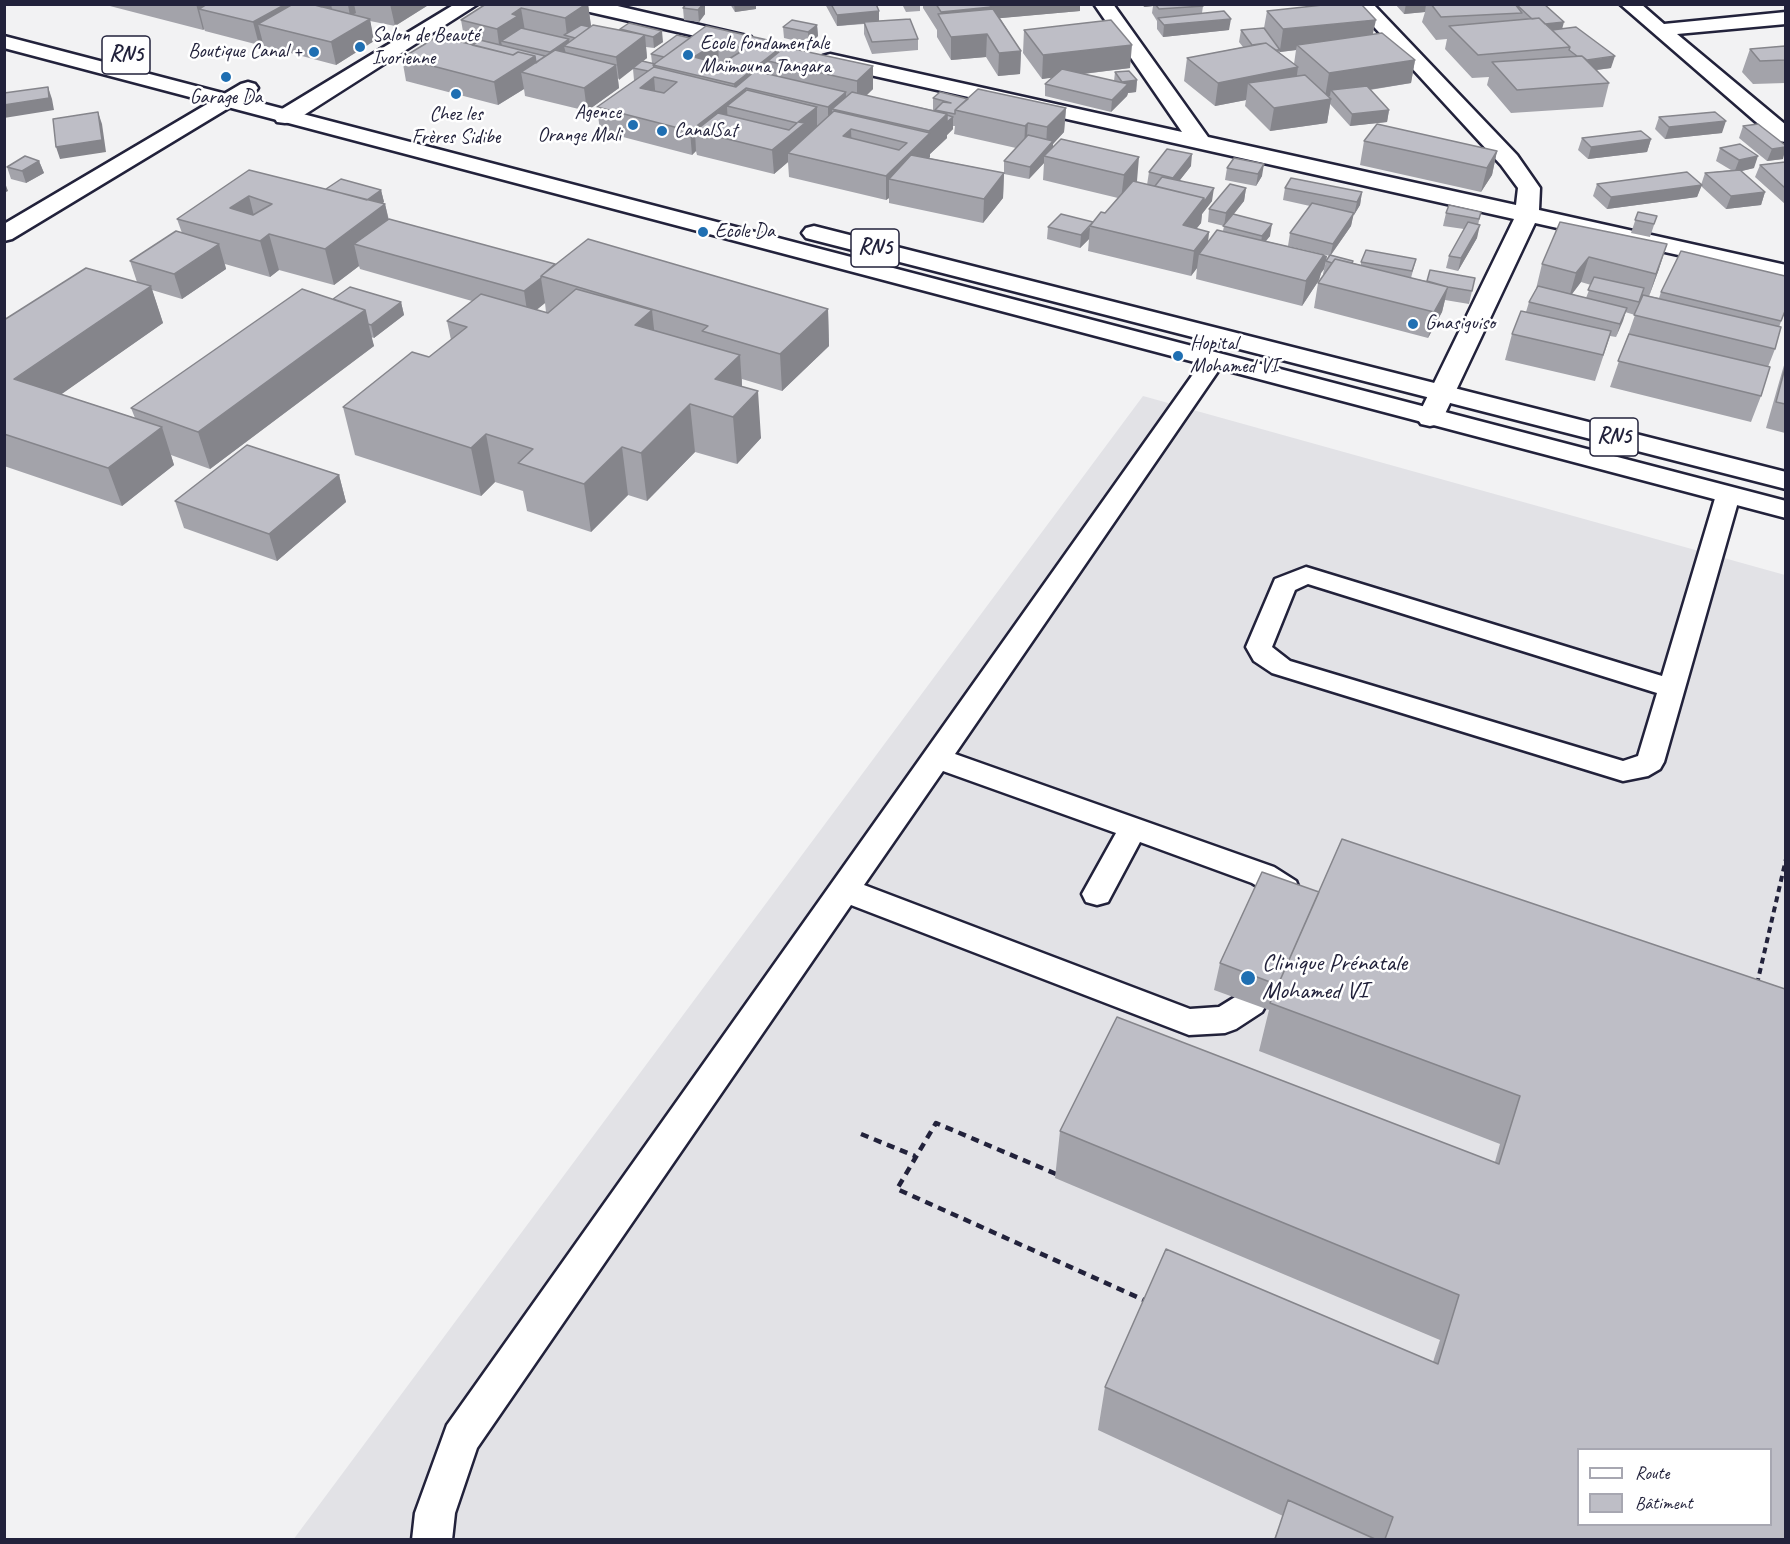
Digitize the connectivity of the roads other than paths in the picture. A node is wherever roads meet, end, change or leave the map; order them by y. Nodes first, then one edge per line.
1 (469, 4) edge
2 (625, 4) edge
3 (1103, 4) edge
4 (1362, 4) edge
5 (1629, 4) edge
6 (586, 6) edge
7 (1785, 18) edge
8 (1660, 30) junction
9 (4, 42) edge
10 (765, 46) edge
11 (97, 47) dead end
12 (811, 56) edge
13 (248, 88) junction
14 (225, 101) junction
15 (307, 104) junction
16 (285, 117) junction
17 (1785, 136) edge
18 (1201, 143) junction
19 (1527, 215) junction
20 (4, 234) edge
21 (1785, 272) edge
22 (1214, 361) junction
23 (1442, 392) junction
24 (1430, 418) junction
25 (1785, 481) edge
26 (1728, 495) junction
27 (1785, 510) edge
28 (1671, 688) junction
29 (937, 758) junction
30 (1133, 829) junction
31 (845, 890) junction
32 (1097, 894) dead end
33 (1292, 912) edge
34 (1251, 1003) edge
35 (432, 1539) edge

1 - 15 main road
2 - 6 main road
3 - 18 main road
4 - 19 main road
5 - 8 main road
6 - 10 main road
7 - 8 main road
8 - 17 main road
9 - 14 main road, RN5
11 - 13 main road, RN5
12 - 18 main road
13 - 14 main road
13 - 15 main road, RN5
14 - 16 main road, RN5
14 - 20 main road
15 - 16 main road
15 - 23 main road, RN5
16 - 22 main road, RN5
18 - 19 main road
19 - 21 main road
19 - 23 main road
22 - 24 main road, RN5
22 - 29 lane
23 - 24 main road
23 - 25 main road, RN5
24 - 26 main road, RN5
26 - 27 main road, RN5
26 - 28 lane
28 - 28 lane
29 - 30 lane
29 - 31 lane
30 - 32 lane
30 - 33 lane
31 - 34 lane
31 - 35 lane

